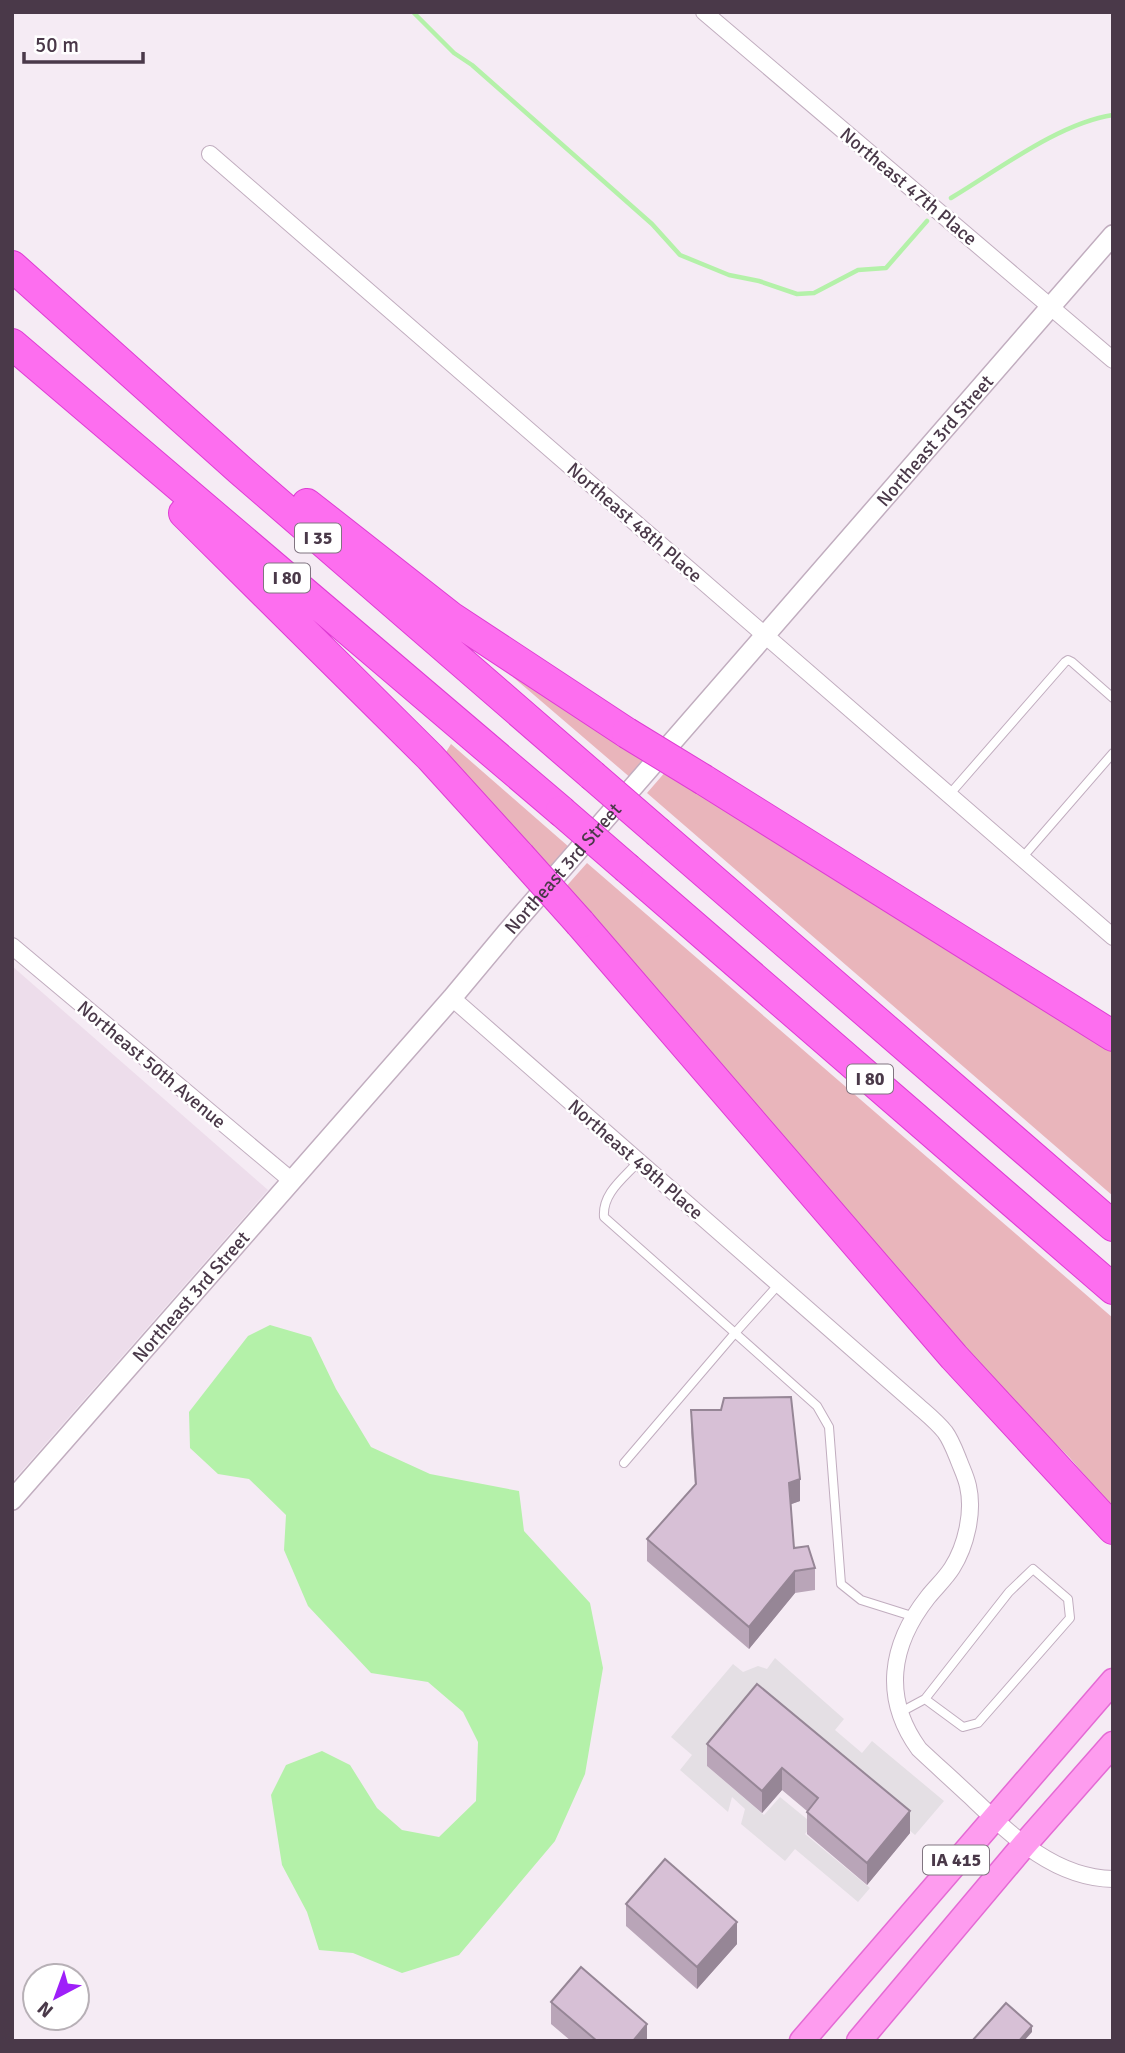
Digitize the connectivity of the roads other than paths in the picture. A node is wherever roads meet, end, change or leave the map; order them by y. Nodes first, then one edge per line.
1 (704, 12) edge
2 (210, 153) dead end
3 (1113, 236) edge
4 (12, 267) edge
5 (47, 297) junction
6 (1051, 306) junction
7 (13, 345) edge
8 (1113, 360) edge
9 (765, 635) junction
10 (1113, 698) edge
11 (1113, 753) edge
12 (592, 775) joint
13 (949, 795) junction
14 (1022, 858) junction
15 (1113, 937) edge
16 (12, 946) edge
17 (452, 998) junction
18 (1113, 1036) edge
19 (639, 1161) junction
20 (292, 1181) junction
21 (1113, 1226) edge
22 (779, 1284) junction
23 (1113, 1289) edge
24 (736, 1334) junction
25 (624, 1462) dead end
26 (12, 1500) edge
27 (1113, 1529) edge
28 (915, 1617) junction
29 (1113, 1681) edge
30 (925, 1699) junction
31 (899, 1713) junction
32 (1113, 1744) edge
33 (993, 1818) junction
34 (1024, 1845) junction
35 (1113, 1879) edge
36 (802, 2041) edge
37 (859, 2041) edge

1 - 6 street, Northeast 47th Place
2 - 9 street, Northeast 48th Place
3 - 6 street, Northeast 3rd Street
4 - 5 highway, I 35
5 - 12 highway, I 35
5 - 18 highway, bridge
6 - 8 street, Northeast 47th Place
6 - 9 street, Northeast 3rd Street
7 - 23 highway, I 80, bridge
7 - 27 highway, bridge
9 - 13 street, Northeast 48th Place
9 - 17 street, Northeast 3rd Street
10 - 13 lane
11 - 14 lane
12 - 21 highway, I 80, bridge
13 - 14 street, Northeast 48th Place
14 - 15 street, Northeast 48th Place
16 - 20 street, Northeast 50th Avenue
17 - 19 street, Northeast 49th Place
17 - 20 street, Northeast 3rd Street
19 - 22 street, Northeast 49th Place
19 - 24 lane
20 - 26 street, Northeast 3rd Street
22 - 24 lane
22 - 28 street, Northeast 49th Place
24 - 25 lane
24 - 28 lane
28 - 31 street, Northeast 49th Place
29 - 33 main road, IA 415
30 - 30 lane
30 - 31 lane
31 - 33 street
32 - 34 main road, IA 415
33 - 34 street
33 - 36 main road, IA 415
34 - 35 street
34 - 37 main road, IA 415

